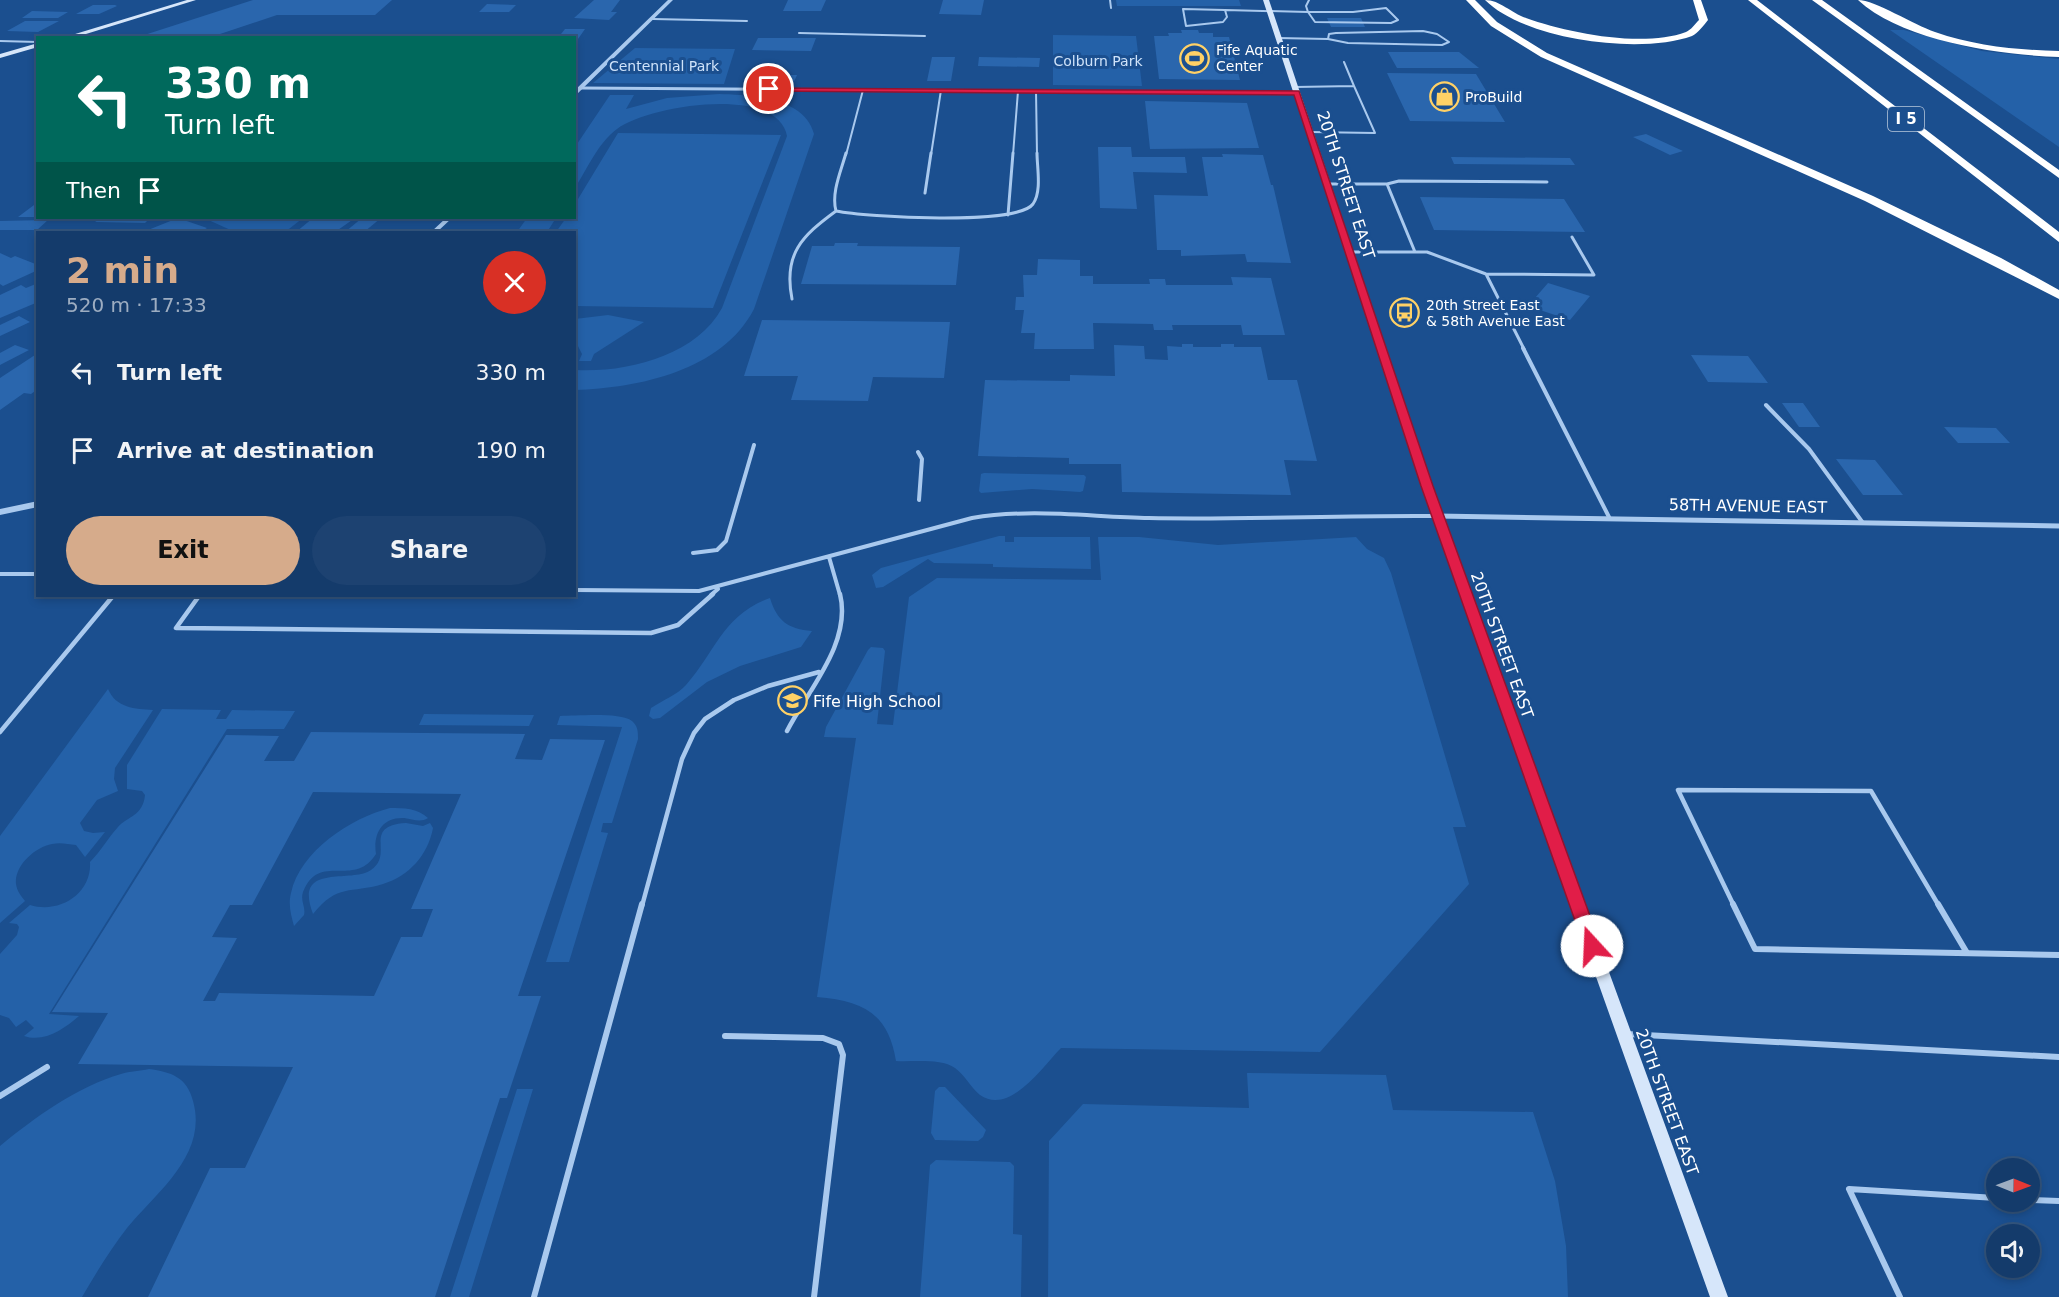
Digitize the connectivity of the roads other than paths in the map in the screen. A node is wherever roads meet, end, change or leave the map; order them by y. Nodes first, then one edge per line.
1 (192, 0) edge
2 (671, 0) edge
3 (1110, 0) edge
4 (1266, 0) edge
5 (1309, 0) edge
6 (1470, 0) edge
7 (1489, 0) edge
8 (1697, 0) edge
9 (1752, 0) edge
10 (1815, 0) edge
11 (1862, 0) edge
12 (1111, 8) dead end
13 (1226, 10) junction
14 (1269, 10) junction
15 (1308, 10) junction
16 (653, 19) junction
17 (747, 21) dead end
18 (799, 33) dead end
19 (72, 36) edge
20 (925, 36) dead end
21 (1278, 38) junction
22 (1328, 39) junction
23 (0, 40) edge
24 (36, 44) edge
25 (36, 45) edge
26 (2059, 54) edge
27 (0, 57) edge
28 (1344, 63) dead end
29 (1354, 86) junction
30 (582, 88) junction
31 (862, 90) junction
32 (941, 90) junction
33 (1296, 90) junction
34 (1018, 91) junction
35 (1035, 91) junction
36 (576, 93) edge
37 (1310, 132) junction
38 (2059, 175) edge
39 (1547, 182) dead end
40 (1327, 184) junction
41 (1387, 184) junction
42 (925, 193) dead end
43 (836, 211) junction
44 (1008, 215) junction
45 (448, 219) edge
46 (435, 231) edge
47 (1572, 237) dead end
48 (2059, 238) edge
49 (1349, 252) junction
50 (1415, 252) junction
51 (1486, 274) junction
52 (2059, 295) edge
53 (792, 299) dead end
54 (1766, 405) dead end
55 (754, 445) dead end
56 (918, 452) dead end
57 (919, 500) dead end
58 (36, 504) edge
59 (0, 512) edge
60 (1437, 516) junction
61 (1610, 519) junction
62 (1863, 523) junction
63 (2059, 526) edge
64 (693, 553) dead end
65 (829, 557) junction
66 (0, 574) edge
67 (36, 574) edge
68 (720, 587) junction
69 (576, 590) edge
70 (112, 597) edge
71 (198, 597) edge
72 (819, 672) junction
73 (787, 731) dead end
74 (0, 732) edge
75 (1967, 953) junction
76 (2059, 955) edge
77 (1624, 1033) junction
78 (725, 1036) dead end
79 (2059, 1057) edge
80 (47, 1067) dead end
81 (0, 1096) edge
82 (1986, 1197) edge
83 (2040, 1200) edge
84 (2059, 1201) edge
85 (534, 1297) edge
86 (814, 1297) edge
87 (1719, 1297) edge
88 (1900, 1297) edge

1 - 19 main road
2 - 16 street
3 - 12 lane
4 - 14 main road, 20TH STREET EAST
5 - 15 lane
6 - 52 highway
7 - 8 highway
9 - 48 highway, I 5
10 - 38 highway, I 5
11 - 26 highway
13 - 13 lane
13 - 14 lane
14 - 15 lane
14 - 21 main road, 20TH STREET EAST
15 - 15 lane
16 - 17 lane
16 - 30 street
18 - 20 lane
21 - 22 lane
21 - 33 main road, 20TH STREET EAST
22 - 22 lane
23 - 24 lane
25 - 27 main road
28 - 29 lane
29 - 33 lane
29 - 37 lane
30 - 31 street
30 - 36 street
31 - 32 street
31 - 43 lane
32 - 34 street
32 - 42 lane
33 - 35 street
33 - 37 main road, 20TH STREET EAST
34 - 35 street
34 - 44 lane
35 - 44 lane
37 - 40 main road, 20TH STREET EAST
39 - 41 lane
40 - 41 lane
40 - 49 main road, 20TH STREET EAST
41 - 50 lane
43 - 44 lane
43 - 53 lane
45 - 46 street
47 - 51 lane
49 - 50 lane
49 - 60 main road, 20TH STREET EAST
50 - 51 lane
51 - 61 lane
54 - 62 lane
55 - 64 lane
56 - 57 lane
58 - 59 street
60 - 61 street, 58TH AVENUE EAST
60 - 65 lane
60 - 77 main road, 20TH STREET EAST
61 - 62 street, 58TH AVENUE EAST
62 - 63 street, 58TH AVENUE EAST
65 - 68 lane
65 - 72 lane
66 - 67 lane
68 - 69 lane
68 - 71 lane
70 - 74 lane
72 - 73 lane
72 - 85 lane
75 - 75 lane
75 - 76 lane
77 - 79 lane
77 - 87 main road, 20TH STREET EAST
78 - 86 lane
80 - 81 lane
82 - 88 lane
83 - 84 lane

